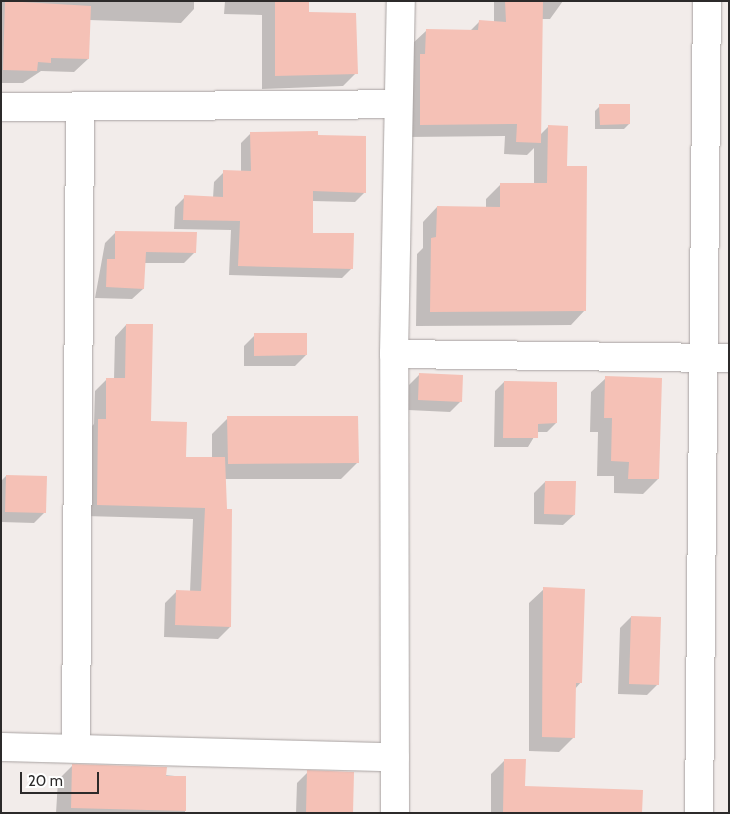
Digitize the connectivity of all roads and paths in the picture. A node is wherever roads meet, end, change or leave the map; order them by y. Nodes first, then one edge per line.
1 (401, 1) edge
2 (707, 1) edge
3 (398, 104) junction
4 (80, 106) junction
5 (1, 107) edge
6 (394, 354) junction
7 (716, 358) edge
8 (1, 747) edge
9 (76, 747) junction
10 (396, 757) junction
11 (395, 813) edge
12 (699, 813) edge

1 - 3 street
2 - 7 street
3 - 4 street
3 - 6 street
4 - 5 street
4 - 9 street
6 - 7 street
6 - 10 street
7 - 12 street
8 - 9 street
9 - 10 street
10 - 11 street

